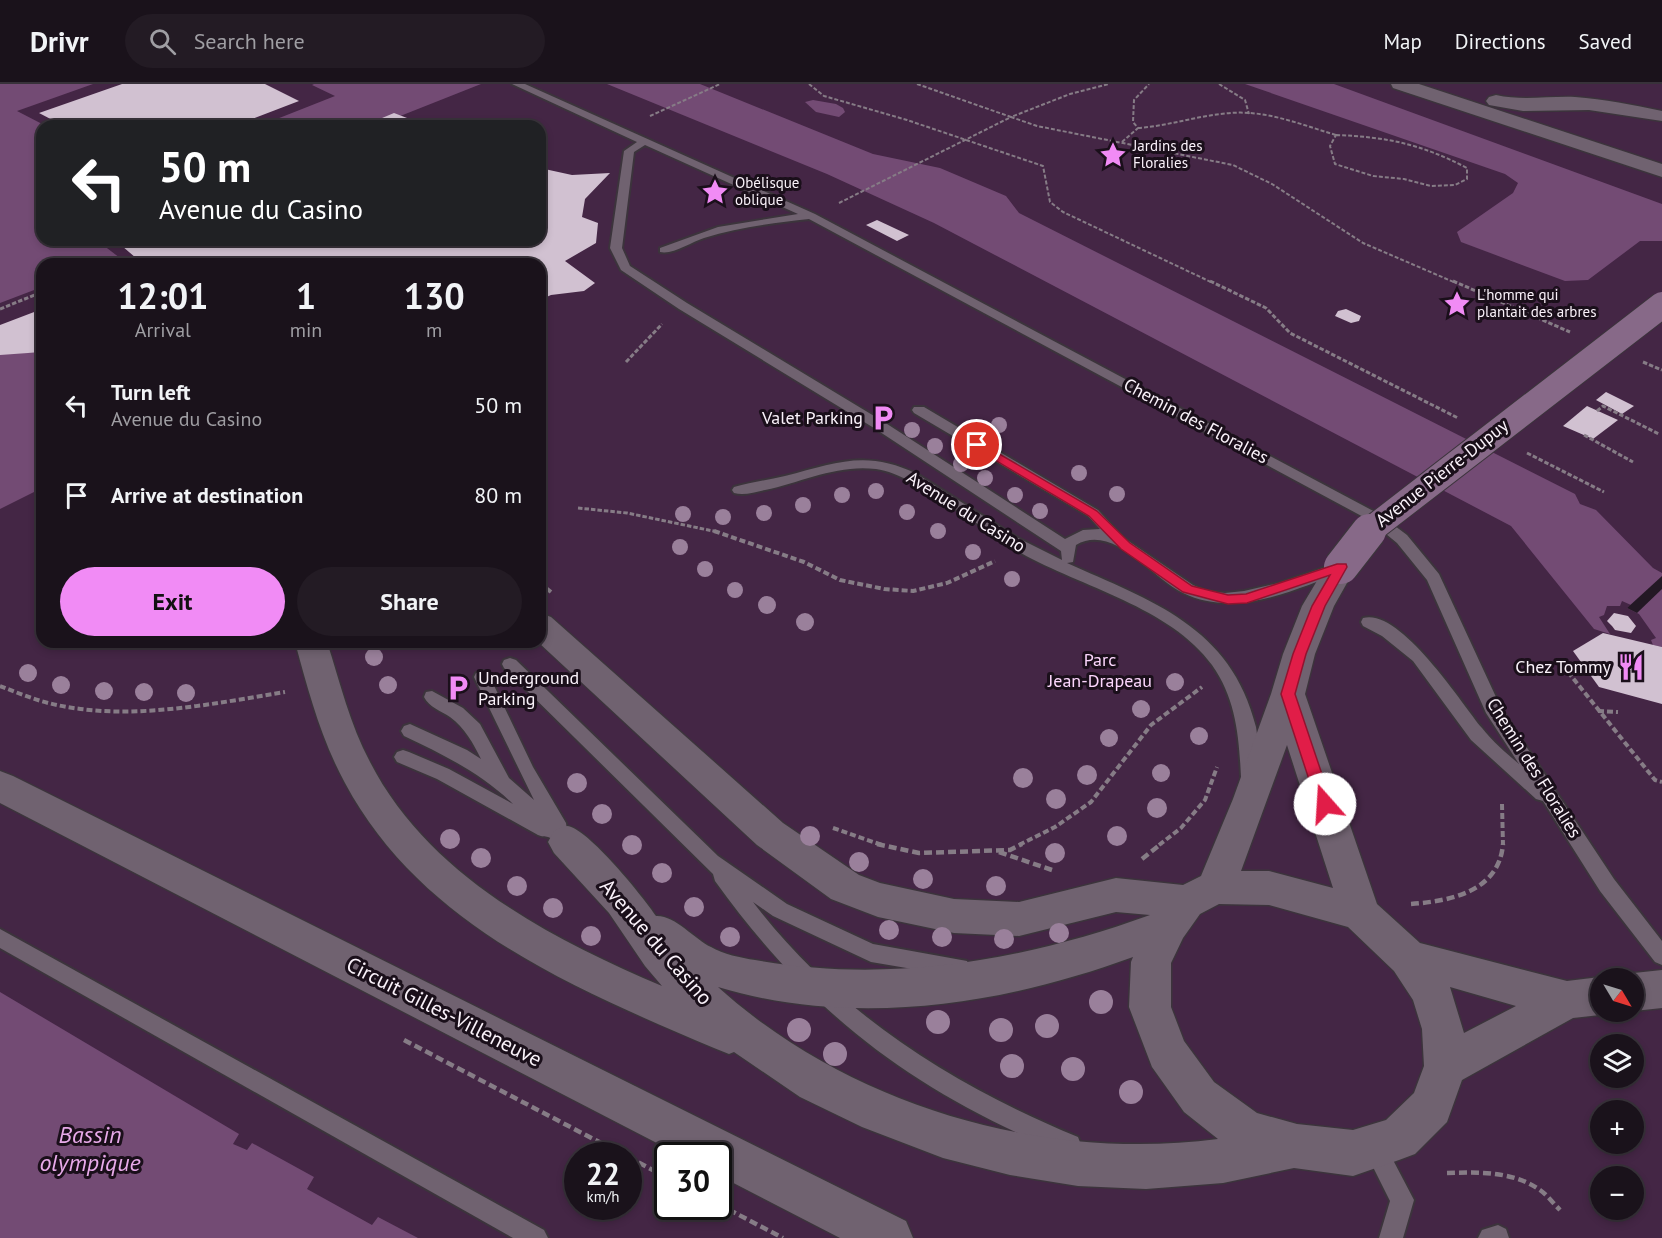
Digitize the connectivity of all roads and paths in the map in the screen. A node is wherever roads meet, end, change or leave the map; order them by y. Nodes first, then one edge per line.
1 (517, 84) edge
2 (809, 84) edge
3 (917, 84) edge
4 (1109, 84) edge
5 (1149, 84) edge
6 (1220, 84) edge
7 (1400, 84) edge
8 (1439, 84) edge
9 (718, 85) edge
10 (1661, 113) edge
11 (1249, 114) junction
12 (1011, 117) junction
13 (643, 120) dead end
14 (1138, 128) junction
15 (1336, 135) junction
16 (965, 140) junction
17 (643, 142) junction
18 (1122, 142) junction
19 (1662, 171) edge
20 (833, 206) dead end
21 (811, 216) junction
22 (664, 250) dead end
23 (36, 294) edge
24 (1662, 304) edge
25 (683, 306) junction
26 (0, 309) edge
27 (1573, 333) dead end
28 (1636, 359) dead end
29 (626, 362) dead end
30 (1662, 370) edge
31 (919, 410) dead end
32 (1597, 411) dead end
33 (1468, 423) dead end
34 (1659, 434) dead end
35 (1584, 435) dead end
36 (1520, 449) dead end
37 (1633, 462) dead end
38 (739, 490) dead end
39 (1604, 492) dead end
40 (578, 508) dead end
41 (1118, 539) junction
42 (1023, 547) junction
43 (1068, 548) junction
44 (1341, 567) junction
45 (1085, 577) junction
46 (549, 612) edge
47 (1369, 622) dead end
48 (313, 648) edge
49 (510, 664) dead end
50 (1586, 669) dead end
51 (482, 677) dead end
52 (1210, 682) dead end
53 (0, 686) edge
54 (325, 689) junction
55 (1288, 694) junction
56 (432, 697) dead end
57 (1598, 711) junction
58 (1618, 712) dead end
59 (410, 731) dead end
60 (403, 757) dead end
61 (1219, 760) dead end
62 (1662, 782) edge
63 (503, 783) junction
64 (0, 786) edge
65 (1251, 799) junction
66 (1502, 804) dead end
67 (1554, 804) junction
68 (825, 822) dead end
69 (567, 842) junction
70 (996, 851) junction
71 (711, 862) junction
72 (1137, 863) dead end
73 (1063, 873) dead end
74 (624, 902) junction
75 (1190, 905) junction
76 (1408, 905) dead end
77 (1361, 914) junction
78 (0, 938) edge
79 (1662, 956) edge
80 (1408, 958) junction
81 (1039, 967) junction
82 (819, 989) junction
83 (1662, 989) edge
84 (1644, 991) edge
85 (1584, 998) edge
86 (762, 1048) junction
87 (1445, 1066) junction
88 (1297, 1146) junction
89 (1374, 1146) junction
90 (1124, 1166) junction
91 (1447, 1173) dead end
92 (1560, 1210) dead end
93 (732, 1211) edge
94 (536, 1238) edge
95 (783, 1238) edge
96 (889, 1238) edge
97 (1391, 1238) edge

1 - 17 lane, Chemin des Floralies
2 - 16 path
3 - 12 path
4 - 12 path
5 - 14 path
6 - 11 path
7 - 19 street
8 - 10 street
9 - 13 path
11 - 14 path
11 - 15 path
12 - 16 path
12 - 18 path
14 - 18 path
15 - 15 path
16 - 20 path
16 - 33 path
17 - 21 lane, Chemin des Floralies
17 - 25 lane
18 - 27 path
21 - 22 lane
21 - 67 lane, Chemin des Floralies
23 - 26 path
24 - 44 street, Avenue Pierre-Dupuy, bridge
25 - 29 path
25 - 43 lane
28 - 30 path
31 - 41 lane
32 - 34 path
35 - 37 path
36 - 39 path
38 - 42 lane, Avenue du Casino
40 - 42 path
41 - 43 lane
41 - 44 lane
42 - 45 lane, Avenue du Casino
43 - 45 lane
44 - 55 street, Avenue Pierre-Dupuy
45 - 65 lane, Avenue du Casino
46 - 75 street
47 - 67 lane
48 - 54 street
49 - 71 lane
50 - 57 path
51 - 69 lane
52 - 70 path
53 - 54 path
54 - 86 street
55 - 65 street, Avenue Pierre-Dupuy
55 - 77 street
56 - 63 lane
57 - 58 path
57 - 62 path
59 - 63 lane
60 - 69 lane
61 - 72 path
63 - 69 lane
64 - 96 street, Circuit Gilles-Villeneuve
65 - 75 street, Avenue Pierre-Dupuy
66 - 76 path
67 - 79 lane, Chemin des Floralies
68 - 70 path
69 - 74 street, Avenue du Casino
70 - 73 path
71 - 81 lane
71 - 82 lane
74 - 82 street
74 - 86 street, Avenue du Casino
75 - 77 street
75 - 81 street
75 - 88 street, Avenue Pierre-Dupuy
77 - 80 street
78 - 94 lane
80 - 85 street
80 - 87 street
81 - 82 street
82 - 90 lane
83 - 84 street
85 - 87 street
86 - 90 street, Avenue du Casino
87 - 89 street
88 - 89 street
88 - 90 street, Avenue du Casino
89 - 97 lane
91 - 92 path
93 - 95 path

